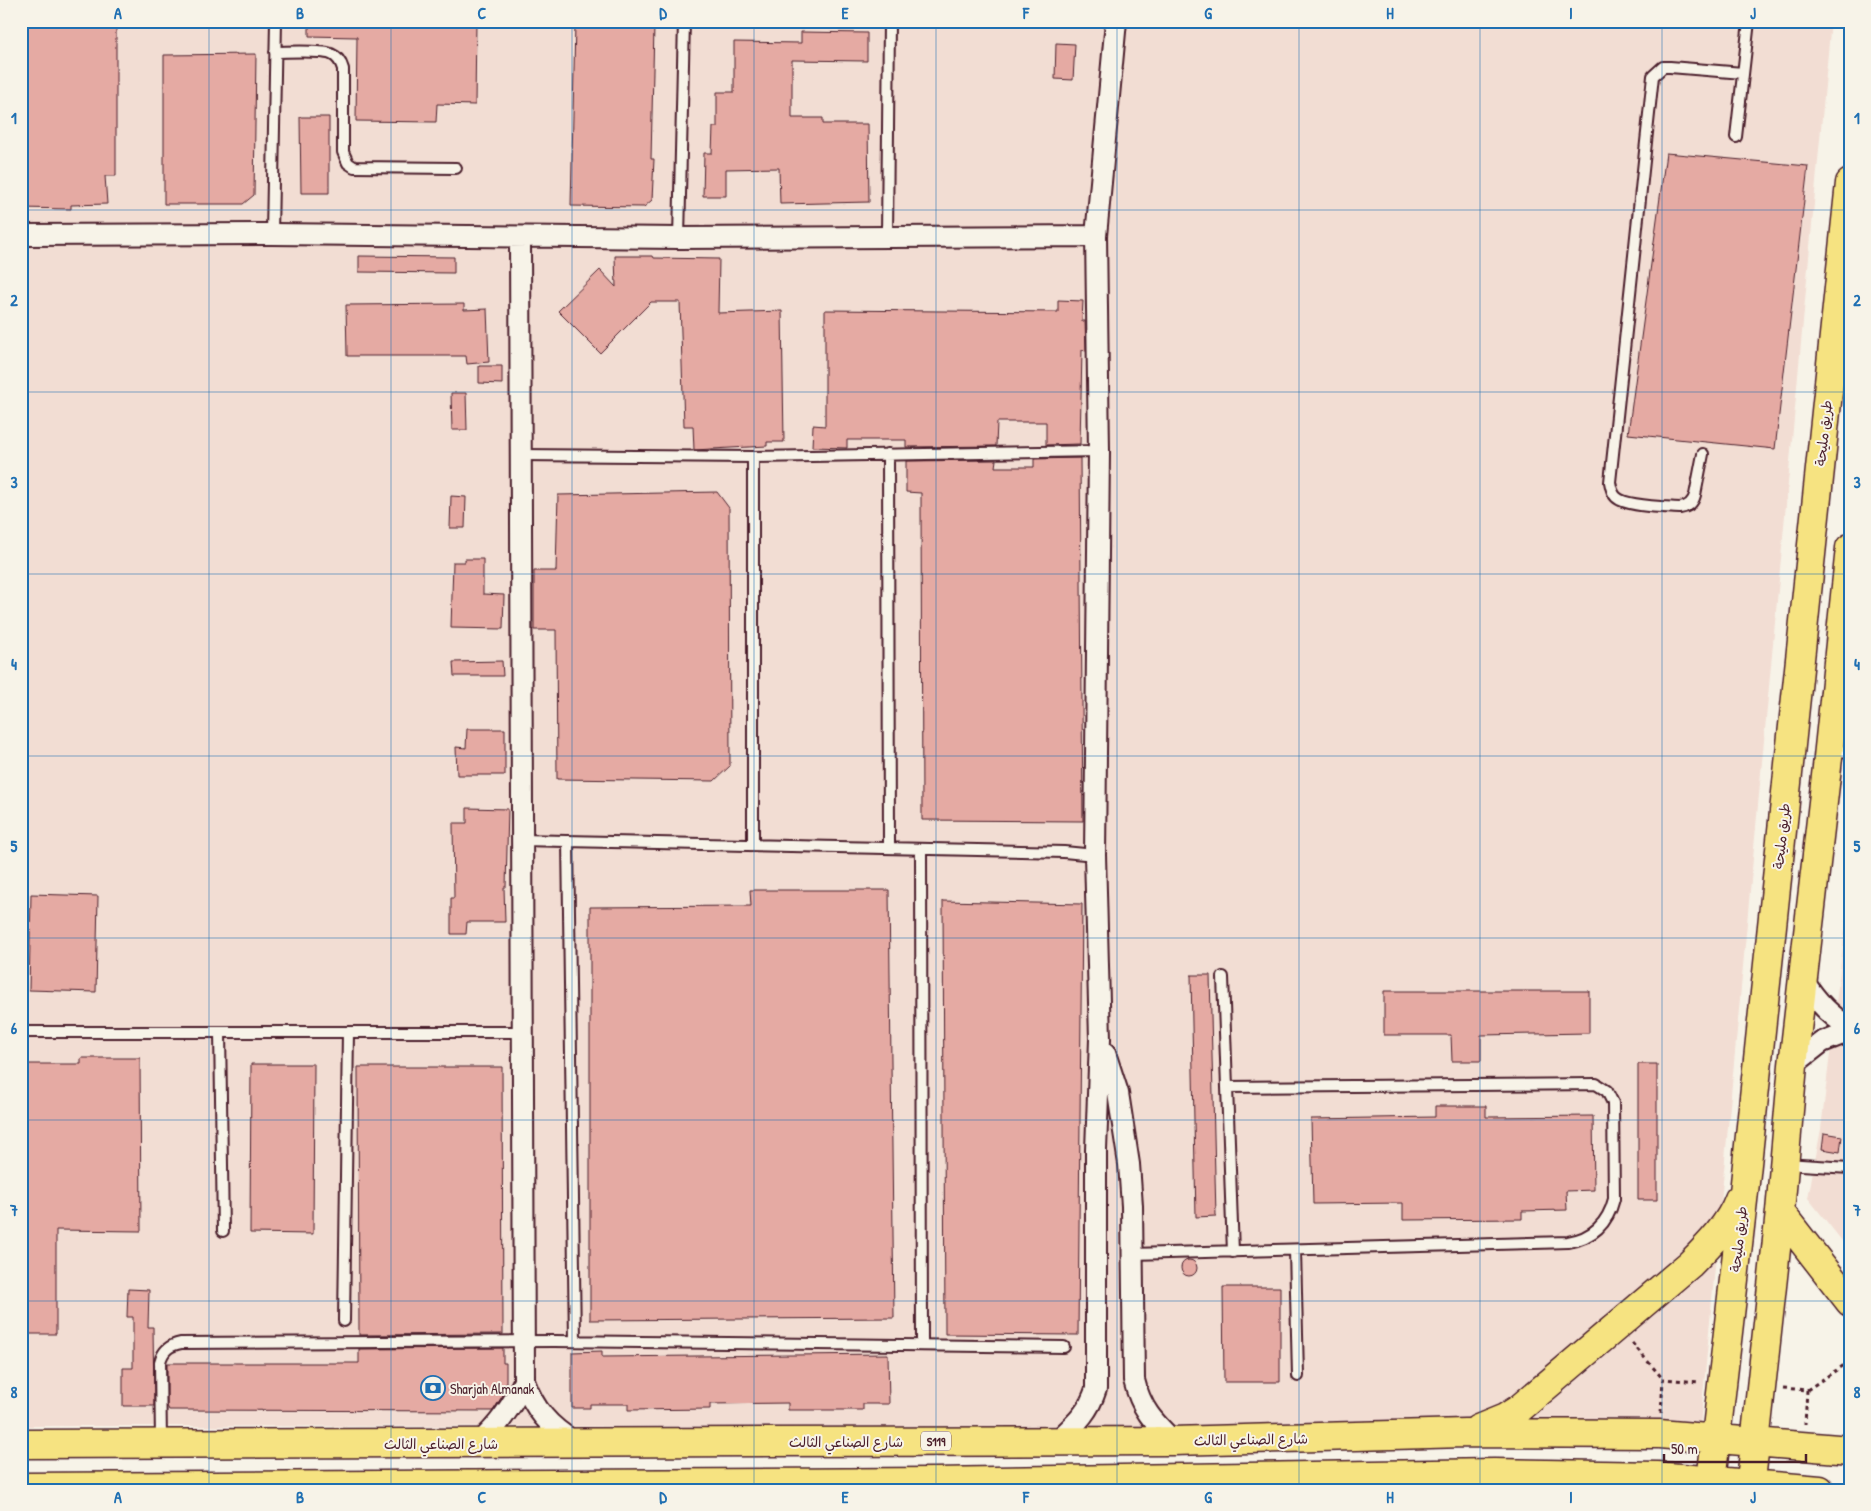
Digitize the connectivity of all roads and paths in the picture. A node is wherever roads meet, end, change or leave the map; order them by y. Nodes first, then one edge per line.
1 (276, 21) edge
2 (684, 21) edge
3 (888, 21) edge
4 (1116, 21) edge
5 (1749, 21) edge
6 (275, 52) junction
7 (1743, 73) junction
8 (1736, 137) dead end
9 (456, 168) dead end
10 (1850, 182) edge
11 (272, 234) junction
12 (21, 235) edge
13 (520, 236) junction
14 (887, 236) junction
15 (1096, 236) junction
16 (679, 238) junction
17 (1099, 451) junction
18 (888, 454) junction
19 (1703, 454) dead end
20 (520, 455) junction
21 (752, 457) junction
22 (1850, 548) edge
23 (1847, 604) edge
24 (1792, 732) junction
25 (1835, 756) edge
26 (521, 840) junction
27 (568, 841) junction
28 (753, 845) junction
29 (889, 848) junction
30 (921, 848) junction
31 (1095, 855) junction
32 (1224, 977) dead end
33 (1803, 980) junction
34 (1850, 1027) edge
35 (1850, 1031) edge
36 (21, 1032) edge
37 (220, 1032) junction
38 (348, 1032) junction
39 (522, 1032) junction
40 (1100, 1039) junction
41 (1793, 1065) junction
42 (1227, 1087) junction
43 (1784, 1164) junction
44 (1850, 1168) edge
45 (1745, 1183) junction
46 (1780, 1212) junction
47 (223, 1231) dead end
48 (1294, 1250) junction
49 (1233, 1252) junction
50 (1132, 1254) junction
51 (1850, 1302) edge
52 (344, 1322) dead end
53 (1617, 1326) junction
54 (524, 1341) junction
55 (575, 1341) junction
56 (922, 1345) junction
57 (1064, 1347) dead end
58 (1850, 1360) edge
59 (1298, 1376) dead end
60 (1663, 1379) dead end
61 (524, 1380) junction
62 (1763, 1386) junction
63 (1807, 1390) junction
64 (1465, 1433) junction
65 (1716, 1439) junction
66 (1027, 1441) junction
67 (1057, 1441) junction
68 (1173, 1441) junction
69 (1756, 1441) junction
70 (575, 1442) junction
71 (479, 1443) junction
72 (21, 1444) edge
73 (161, 1444) junction
74 (1803, 1445) junction
75 (1850, 1450) edge
76 (1494, 1473) junction
77 (1134, 1484) edge
78 (959, 1485) edge
79 (1711, 1485) edge
80 (760, 1486) edge
81 (392, 1487) edge
82 (556, 1487) edge
83 (1751, 1487) edge
84 (37, 1488) edge
85 (1528, 1490) edge
86 (1820, 1490) edge

1 - 6 lane
2 - 16 lane
3 - 14 lane
4 - 15 street
5 - 7 lane
6 - 9 lane
6 - 11 lane
7 - 8 lane
7 - 19 lane
10 - 24 main road, طريق مليحة
11 - 12 street
11 - 13 street
13 - 16 street
13 - 20 street
14 - 15 street
14 - 16 street
15 - 17 street
17 - 18 lane
17 - 31 street
18 - 21 lane
18 - 29 lane
20 - 21 lane
20 - 26 street
21 - 28 lane
22 - 23 main road
23 - 25 main road
24 - 25 main road
24 - 45 main road, طريق مليحة
25 - 33 main road
26 - 27 lane
26 - 39 street
27 - 28 lane
27 - 55 lane
28 - 29 lane
29 - 30 lane
30 - 31 lane
30 - 56 lane
31 - 40 street
32 - 42 lane
33 - 34 street
33 - 41 main road
35 - 41 street
36 - 37 lane
37 - 38 lane
37 - 47 lane
38 - 39 lane
38 - 52 lane
39 - 54 street
40 - 50 street
40 - 67 street
41 - 43 main road
42 - 48 lane
42 - 49 lane
43 - 44 lane
43 - 46 main road
45 - 53 main road
45 - 65 main road, طريق مليحة
46 - 51 main road
46 - 62 main road
48 - 49 lane
48 - 59 lane
49 - 50 lane
50 - 68 street
53 - 60 path
53 - 64 main road
54 - 55 lane
54 - 61 street
54 - 73 lane
55 - 56 lane
56 - 57 lane
58 - 63 path
61 - 70 street
61 - 71 street
62 - 63 path
62 - 69 main road
63 - 74 path
64 - 65 main road, شارع الصناعي الثالث / S119
64 - 68 main road, شارع الصناعي الثالث / S119
65 - 69 main road, شارع الصناعي الثالث / S119
65 - 79 main road, طريق مليحة
66 - 67 main road, شارع الصناعي الثالث / S119
66 - 70 main road, شارع الصناعي الثالث / S119
66 - 78 main road
67 - 68 main road, شارع الصناعي الثالث / S119
69 - 74 main road, شارع الصناعي الثالث / S119
69 - 83 main road
70 - 71 main road, شارع الصناعي الثالث / S119
71 - 73 main road, شارع الصناعي الثالث / S119
72 - 73 main road, شارع الصناعي الثالث / S119
74 - 75 main road, شارع الصناعي الثالث / S119
76 - 77 main road
76 - 79 main road
76 - 85 main road
77 - 78 main road
78 - 80 main road
79 - 83 main road
80 - 82 main road
81 - 82 main road
81 - 84 main road
83 - 86 main road

